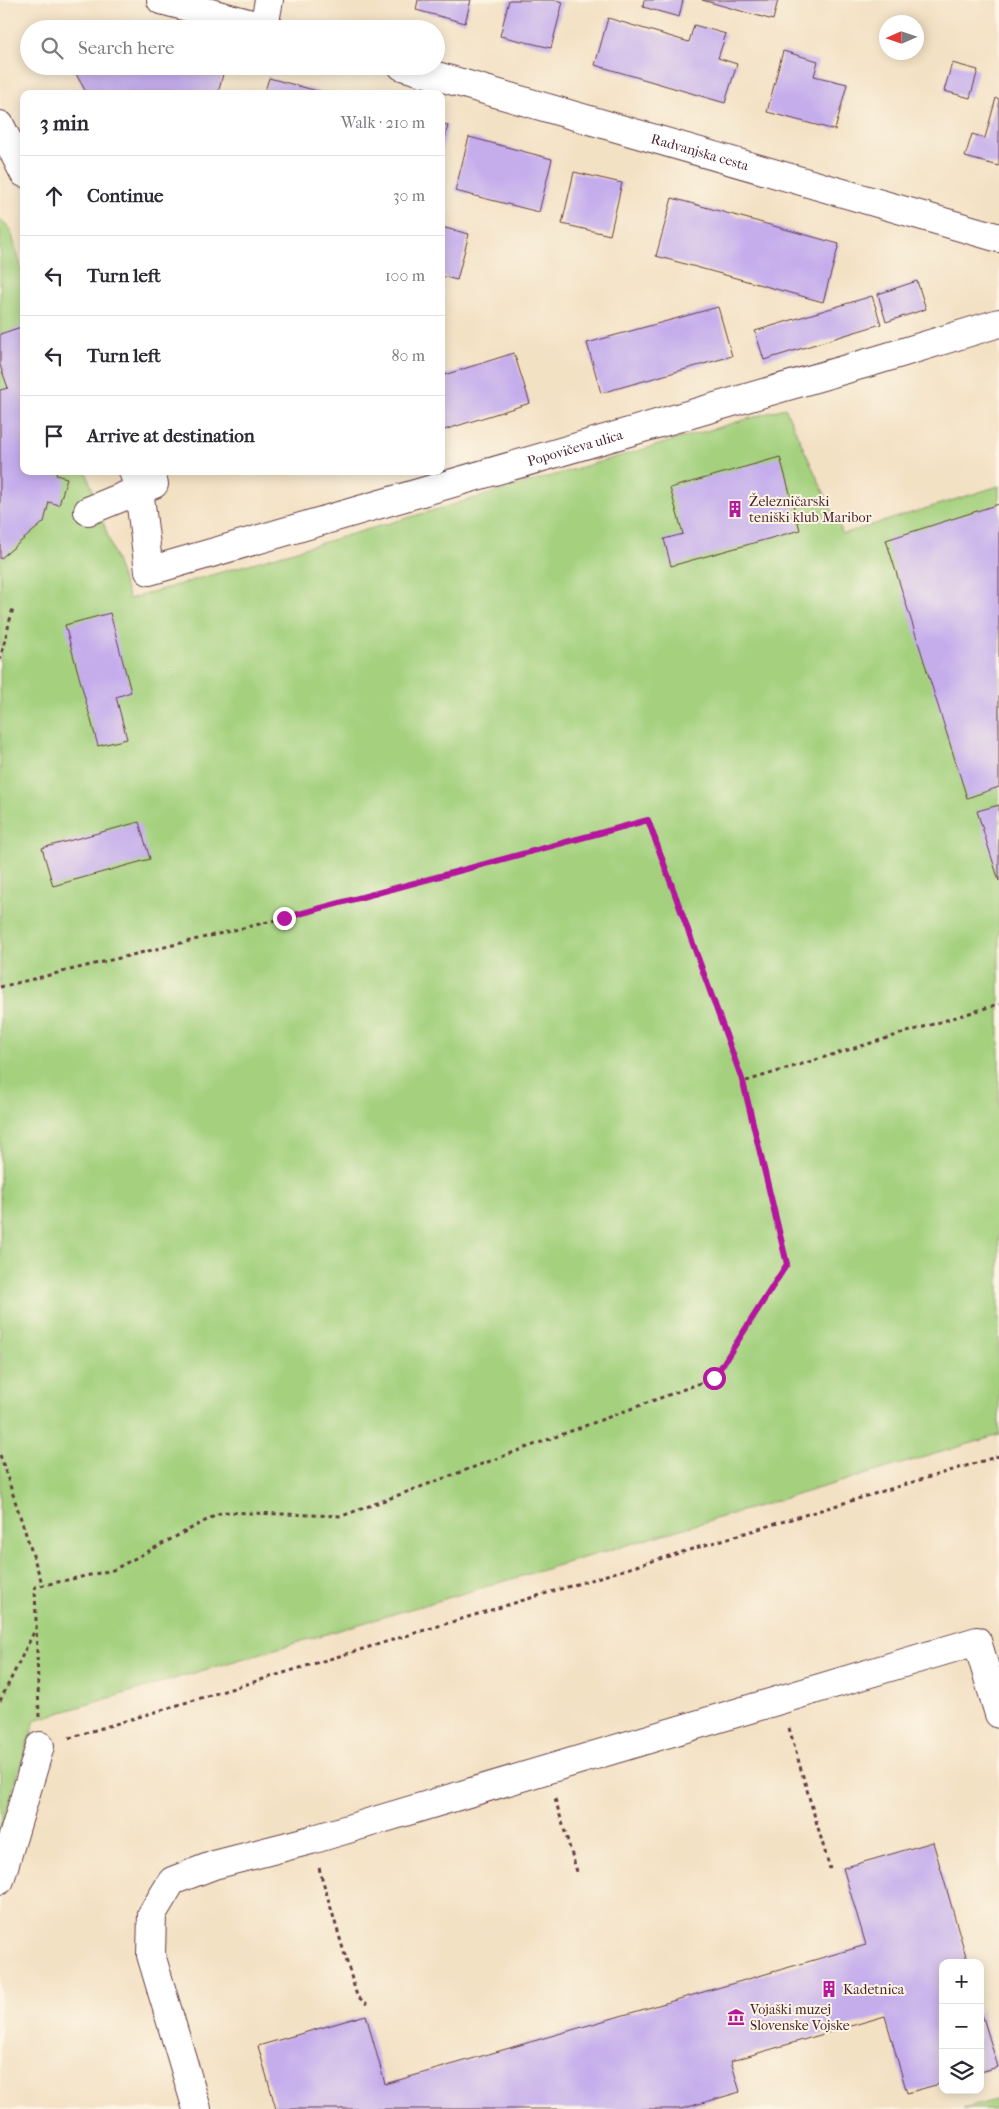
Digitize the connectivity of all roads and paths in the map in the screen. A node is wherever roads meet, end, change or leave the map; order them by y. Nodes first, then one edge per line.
1 (161, 0) edge
2 (269, 0) edge
3 (237, 20) edge
4 (268, 20) edge
5 (433, 75) edge
6 (0, 125) edge
7 (20, 165) edge
8 (999, 238) edge
9 (999, 323) edge
10 (143, 481) edge
11 (88, 511) dead end
12 (13, 608) dead end
13 (0, 660) edge
14 (0, 987) edge
15 (999, 1004) edge
16 (743, 1082) junction
17 (0, 1454) edge
18 (999, 1456) edge
19 (43, 1586) junction
20 (36, 1627) junction
21 (781, 1699) junction
22 (0, 1701) edge
23 (999, 1714) edge
24 (40, 1746) junction
25 (546, 1770) junction
26 (311, 1840) junction
27 (830, 1869) dead end
28 (578, 1874) dead end
29 (0, 1880) edge
30 (367, 2004) dead end
31 (197, 2109) edge

1 - 3 street
2 - 4 street
5 - 8 street, Radvanjska cesta
6 - 7 street
9 - 10 street, Popovičeva ulica
10 - 11 street
12 - 13 path
14 - 16 path
15 - 16 path
16 - 19 path
17 - 19 path
18 - 24 path
19 - 20 path
20 - 22 path
20 - 24 path
21 - 23 street
21 - 25 street
21 - 27 path
24 - 29 street
25 - 26 street
25 - 28 path
26 - 30 path
26 - 31 street

